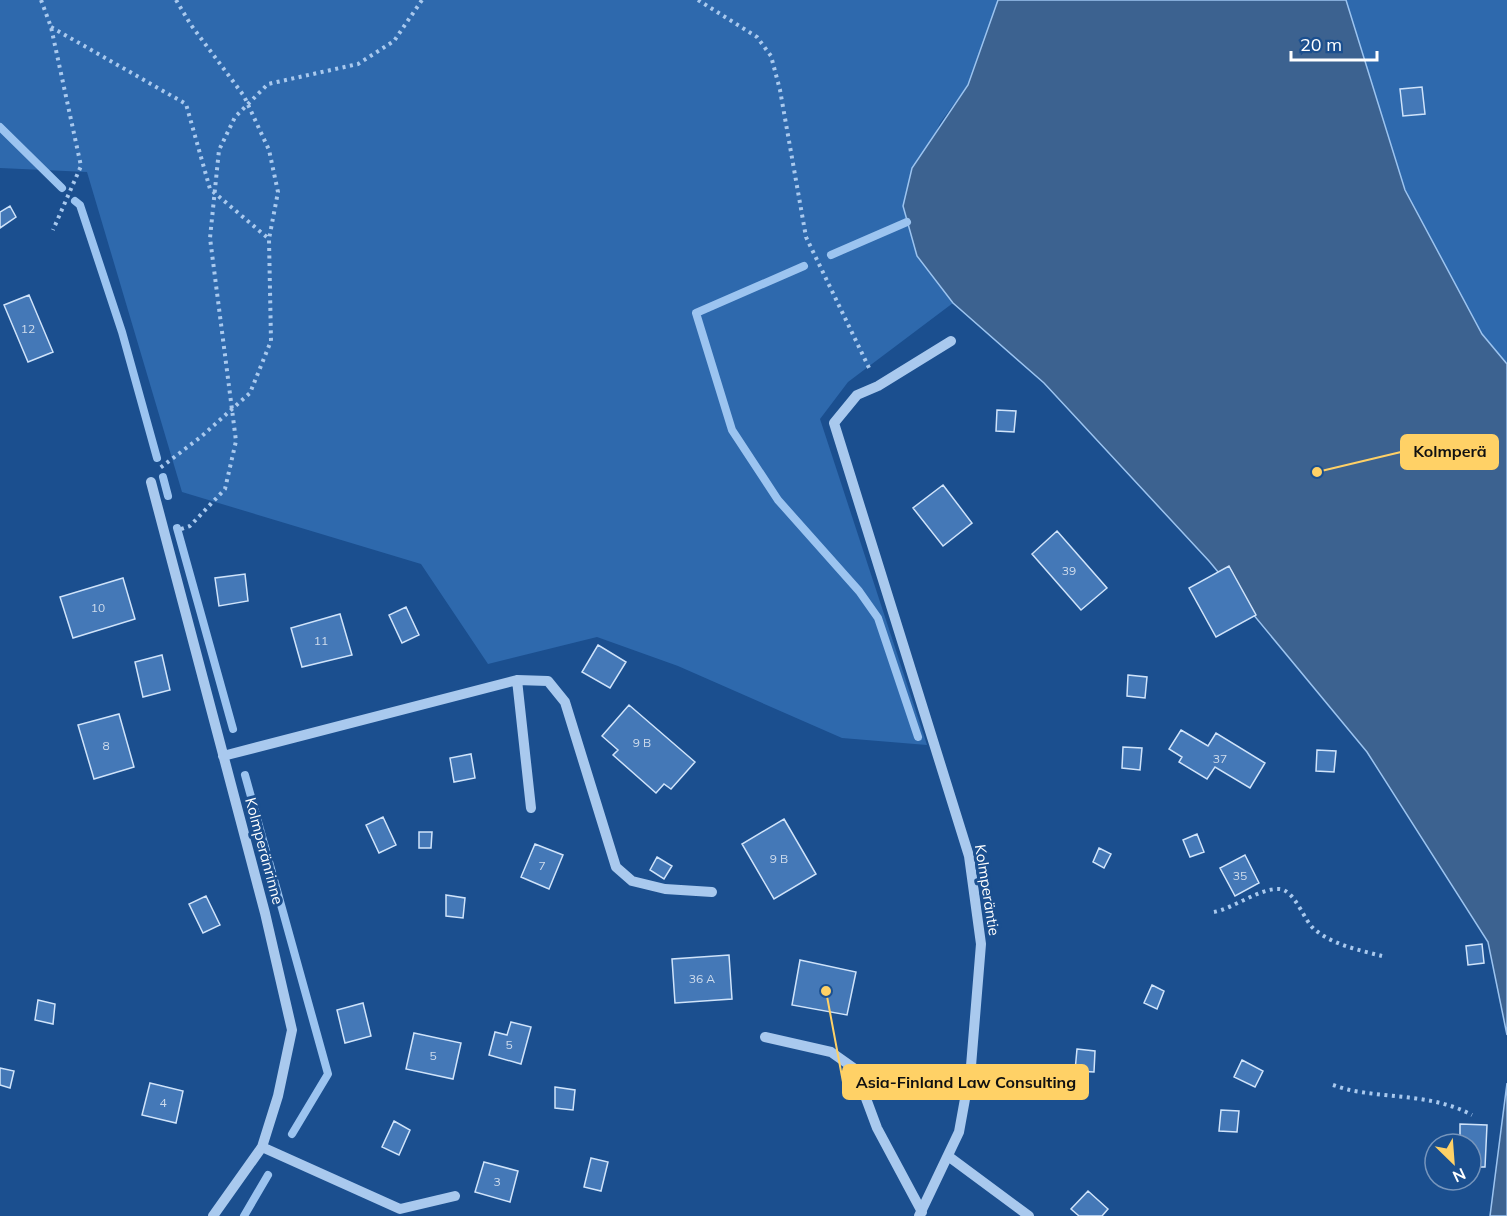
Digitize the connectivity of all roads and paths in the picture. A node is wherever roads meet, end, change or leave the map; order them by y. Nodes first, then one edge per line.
1 (41, 0) edge
2 (176, 0) edge
3 (422, 0) edge
4 (698, 0) edge
5 (51, 27) junction
6 (248, 104) junction
7 (215, 193) junction
8 (53, 230) dead end
9 (269, 239) junction
10 (951, 341) dead end
11 (878, 386) junction
12 (231, 409) junction
13 (151, 482) joint
14 (166, 540) junction
15 (517, 680) junction
16 (223, 756) junction
17 (531, 808) dead end
18 (712, 892) dead end
19 (1214, 912) dead end
20 (1382, 956) dead end
21 (765, 1037) dead end
22 (1333, 1085) dead end
23 (1472, 1116) dead end
24 (262, 1147) junction
25 (948, 1156) junction
26 (455, 1196) dead end
27 (920, 1214) edge
28 (213, 1216) edge
29 (1029, 1216) edge

1 - 5 path
2 - 6 path
3 - 6 path
4 - 11 path
5 - 7 path
5 - 8 path
6 - 7 path
6 - 9 path
7 - 9 path
7 - 12 path
9 - 12 path
10 - 11 street
11 - 25 street, Kolmperäntie
12 - 13 path
12 - 14 path
13 - 14 street, Kolmperänrinne
14 - 16 street, Kolmperänrinne
15 - 16 street
15 - 17 street
15 - 18 street
16 - 24 street, Kolmperänrinne
19 - 20 path
21 - 27 street
22 - 23 path
24 - 26 street
24 - 28 street, Kolmperänrinne
25 - 27 street, Kolmperäntie
25 - 29 street

